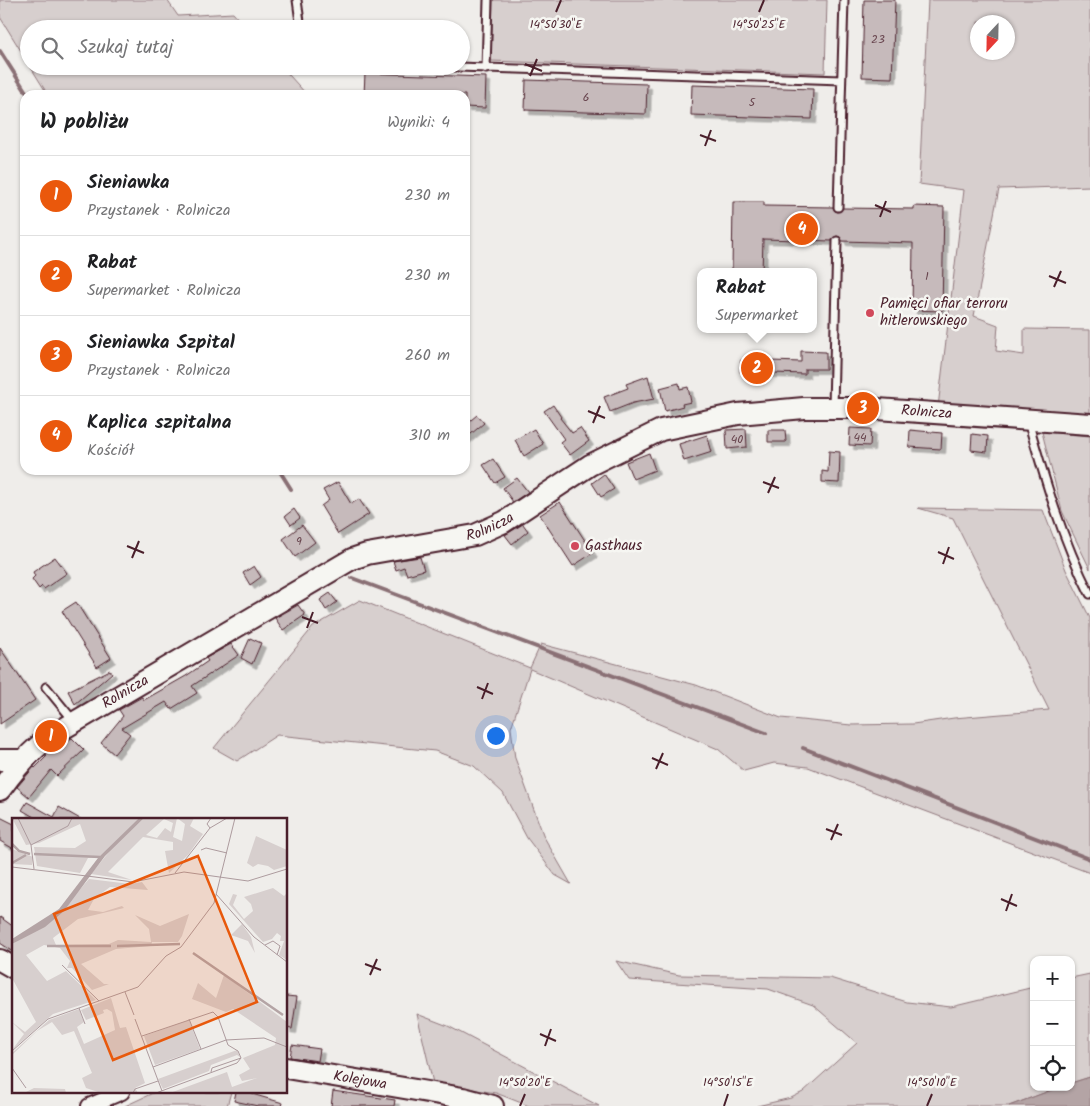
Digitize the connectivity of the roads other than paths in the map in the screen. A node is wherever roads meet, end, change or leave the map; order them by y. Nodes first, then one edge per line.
1 (297, 0) edge
2 (488, 0) edge
3 (844, 0) edge
4 (300, 20) edge
5 (470, 68) edge
6 (486, 69) junction
7 (841, 80) junction
8 (838, 207) dead end
9 (837, 241) dead end
10 (833, 408) junction
11 (1027, 419) junction
12 (1090, 424) edge
13 (1090, 594) edge
14 (46, 687) dead end
15 (74, 722) junction
16 (0, 760) edge
17 (23, 760) junction
18 (0, 790) edge
19 (0, 960) edge
20 (12, 967) edge
21 (288, 1068) edge
22 (117, 1094) edge
23 (89, 1106) edge
24 (493, 1106) edge

1 - 4 lane
2 - 6 lane
3 - 7 lane
5 - 6 lane
6 - 7 lane
7 - 8 lane
9 - 10 lane
10 - 11 street, Rolnicza
10 - 15 street, Rolnicza
11 - 12 street, Rolnicza
11 - 13 lane
14 - 15 lane
15 - 17 street, Rolnicza
16 - 17 street
17 - 18 street, Rolnicza
19 - 20 street
21 - 24 street, Kolejowa
22 - 23 street

